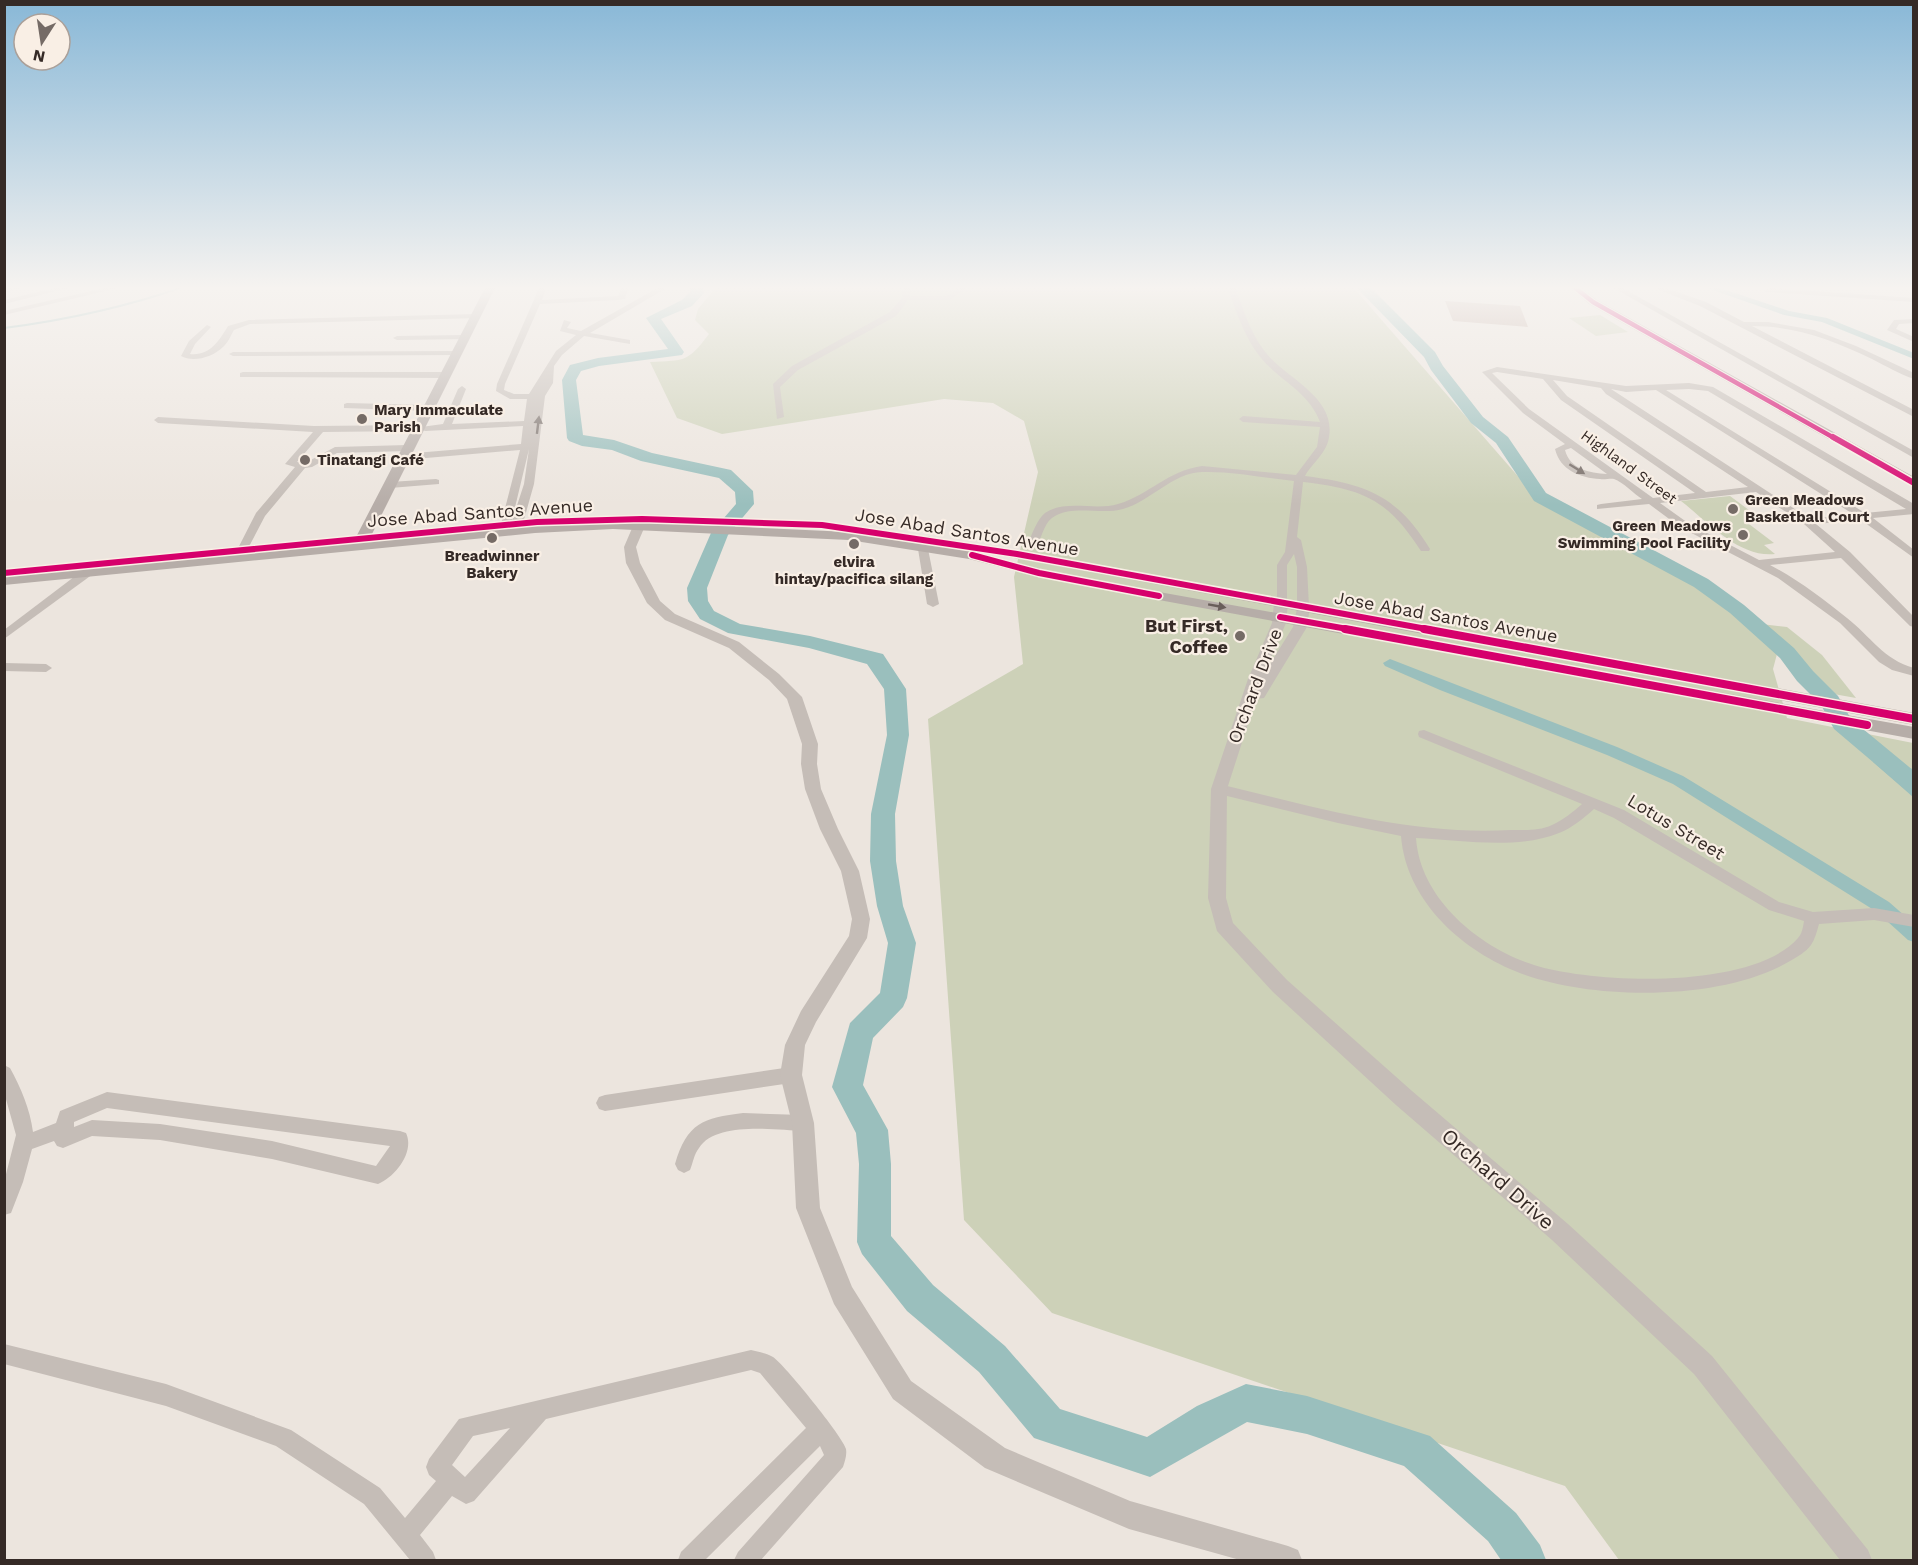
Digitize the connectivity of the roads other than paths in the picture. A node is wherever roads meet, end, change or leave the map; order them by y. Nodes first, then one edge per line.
1 (453, 359) edge
2 (512, 359) edge
3 (555, 359) edge
4 (811, 359) edge
5 (1268, 359) edge
6 (1694, 359) edge
7 (1743, 359) edge
8 (1810, 359) edge
9 (1880, 359) edge
10 (243, 375) dead end
11 (444, 375) junction
12 (1914, 376) edge
13 (1546, 377) junction
14 (1605, 387) junction
15 (462, 389) dead end
16 (1659, 389) junction
17 (536, 396) junction
18 (347, 406) dead end
19 (427, 408) junction
20 (1914, 414) edge
21 (780, 417) dead end
22 (1243, 419) dead end
23 (158, 420) dead end
24 (529, 423) junction
25 (1324, 425) junction
26 (446, 427) junction
27 (421, 428) junction
28 (320, 429) junction
29 (1572, 444) junction
30 (530, 446) junction
31 (405, 452) junction
32 (1914, 455) edge
33 (302, 465) junction
34 (1615, 476) junction
35 (1299, 478) junction
36 (436, 482) dead end
37 (1914, 483) edge
38 (517, 484) junction
39 (529, 484) junction
40 (390, 485) junction
41 (1757, 489) junction
42 (1704, 495) junction
43 (1651, 501) junction
44 (1602, 507) dead end
45 (1914, 510) edge
46 (1863, 516) junction
47 (640, 522) junction
48 (1808, 522) junction
49 (511, 526) junction
50 (1294, 526) junction
51 (361, 541) junction
52 (1034, 541) dead end
53 (927, 543) junction
54 (1425, 549) dead end
55 (240, 552) junction
56 (1846, 554) junction
57 (1914, 555) edge
58 (1760, 563) junction
59 (92, 568) junction
60 (4, 573) edge
61 (4, 580) edge
62 (933, 604) dead end
63 (1280, 610) junction
64 (1302, 614) junction
65 (1914, 624) edge
66 (6, 633) edge
67 (4, 667) edge
68 (46, 668) dead end
69 (1914, 672) edge
70 (1864, 717) junction
71 (1914, 719) edge
72 (1914, 733) edge
73 (1424, 734) dead end
74 (1220, 782) junction
75 (1592, 803) junction
76 (1408, 832) junction
77 (1813, 918) junction
78 (1914, 921) edge
79 (4, 1073) edge
80 (791, 1075) junction
81 (605, 1103) dead end
82 (803, 1123) junction
83 (65, 1128) junction
84 (23, 1144) junction
85 (684, 1164) dead end
86 (4, 1206) edge
87 (4, 1354) edge
88 (539, 1411) junction
89 (821, 1429) junction
90 (451, 1480) junction
91 (405, 1535) junction
92 (425, 1560) edge
93 (689, 1560) edge
94 (746, 1560) edge
95 (1288, 1560) edge
96 (1858, 1560) edge

1 - 11 main road
2 - 17 street
3 - 17 street
4 - 21 street
5 - 25 street
6 - 37 main road
7 - 32 street
8 - 20 street
9 - 12 street
10 - 11 street
11 - 19 main road
13 - 14 street
13 - 29 street, Highland Street
13 - 42 street
14 - 16 street
14 - 41 street
15 - 26 street
16 - 45 street
16 - 46 street
17 - 24 street
30 -> 17 street
18 - 19 street
19 - 27 main road
22 - 25 street
23 - 28 street
24 - 26 street
24 - 30 street
25 - 35 street, Orchard Drive
26 - 27 street
27 - 28 street
27 - 31 main road
28 - 33 street
29 - 34 street, Highland Street
29 -> 34 street
30 - 31 street
30 - 38 street
30 - 39 street
31 - 33 street
31 - 40 main road
33 - 55 street
34 - 43 street, Highland Street
35 - 50 street, Orchard Drive
35 - 52 street
35 - 54 street
36 - 40 street
38 - 39 street
38 - 49 street
39 - 49 street
40 - 51 main road
41 - 42 street
41 - 48 street
42 - 43 street
43 - 44 street
43 - 58 street, Highland Street
45 - 46 street
46 - 48 street
46 - 57 street
47 - 49 main road, Jose Abad Santos Avenue
47 - 53 main road, Jose Abad Santos Avenue
47 - 80 street
48 - 56 street
49 - 51 main road, Jose Abad Santos Avenue
50 - 63 street, Orchard Drive
50 - 64 street, Orchard Drive
51 - 55 main road, Jose Abad Santos Avenue
53 - 62 street
53 - 63 main road, Jose Abad Santos Avenue
55 - 59 main road, Jose Abad Santos Avenue
56 - 58 street
56 - 65 street
58 - 69 street, Highland Street
59 - 60 main road, Jose Abad Santos Avenue
59 - 61 main road, Jose Abad Santos Avenue
59 - 66 street
63 - 64 main road, Jose Abad Santos Avenue
63 - 74 street, Orchard Drive
64 - 70 main road, Jose Abad Santos Avenue
64 - 74 street, Orchard Drive
67 - 68 street
70 - 71 main road, Jose Abad Santos Avenue
70 - 72 main road, Jose Abad Santos Avenue
73 - 75 street, Lotus Street
74 - 76 street
74 - 96 street, Orchard Drive
75 - 76 street
75 - 77 street, Lotus Street
76 - 77 street
77 - 78 street, Lotus Street
79 - 84 street
80 - 81 street
80 - 82 street
82 - 85 street
82 - 95 street
83 - 83 street
83 - 84 street
84 - 86 street
87 - 91 street
88 - 89 street
88 - 90 street
88 - 90 street
89 - 93 street
89 - 94 street
90 - 91 street
91 - 92 street

